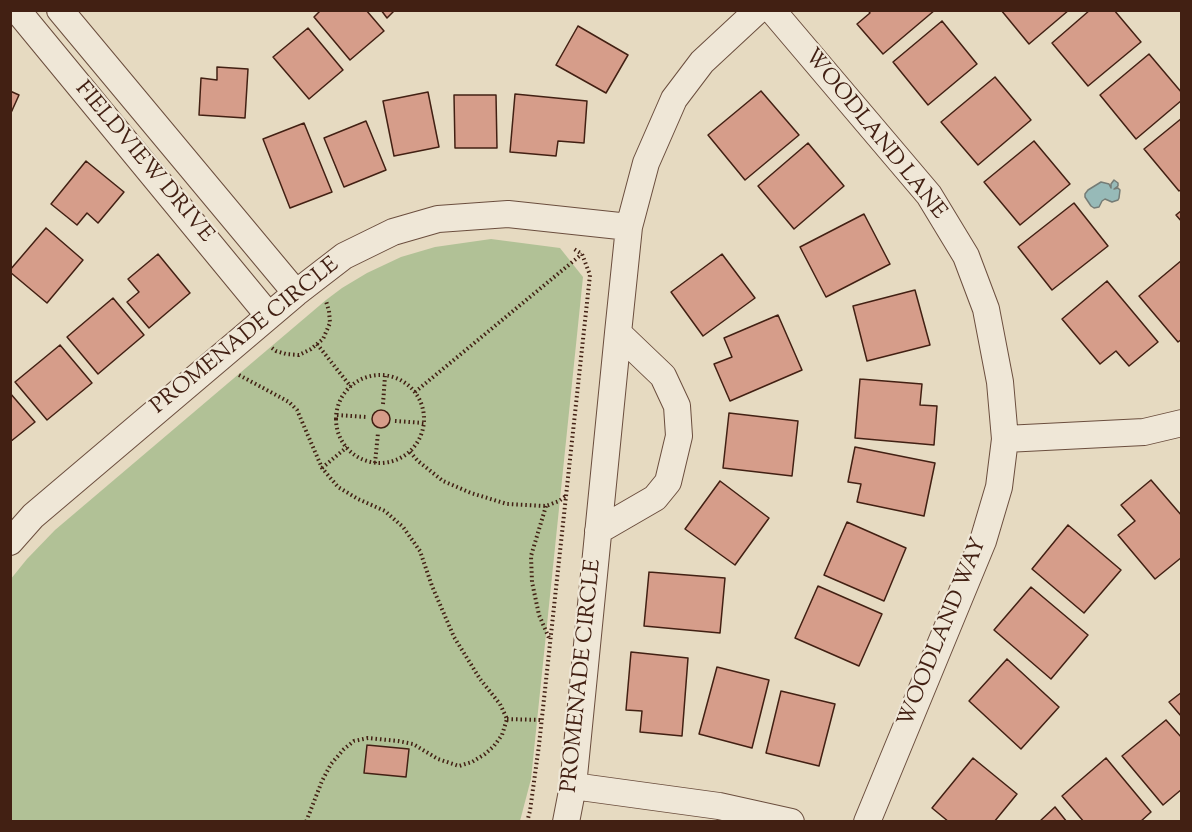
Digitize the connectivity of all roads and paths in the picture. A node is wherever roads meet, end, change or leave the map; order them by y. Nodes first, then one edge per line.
1 (17, 10) edge
2 (60, 10) edge
3 (758, 10) edge
4 (772, 10) edge
5 (630, 227) junction
6 (573, 249) dead end
7 (582, 254) junction
8 (303, 288) junction
9 (269, 316) junction
10 (249, 333) junction
11 (618, 333) junction
12 (317, 344) junction
13 (233, 372) dead end
14 (385, 376) junction
15 (351, 387) junction
16 (415, 392) junction
17 (383, 404) dead end
18 (337, 415) junction
19 (366, 417) dead end
20 (395, 421) dead end
21 (424, 423) junction
22 (1182, 423) edge
23 (378, 433) dead end
24 (1005, 439) junction
25 (347, 447) junction
26 (410, 452) junction
27 (375, 463) junction
28 (322, 468) junction
29 (567, 495) junction
30 (546, 506) junction
31 (598, 531) junction
32 (10, 542) edge
33 (550, 641) junction
34 (507, 719) junction
35 (542, 720) junction
36 (573, 786) junction
37 (306, 822) edge
38 (527, 822) edge
39 (566, 822) edge
40 (791, 822) edge
41 (867, 822) edge

1 - 9 street, FIELDVIEW DRIVE
2 - 8 street, FIELDVIEW DRIVE
3 - 5 street, PROMENADE CIRCLE
4 - 24 street, WOODLAND LANE
5 - 8 street, PROMENADE CIRCLE
5 - 11 street, PROMENADE CIRCLE
6 - 7 path
7 - 16 path
7 - 29 path
8 - 9 street, PROMENADE CIRCLE
8 - 12 path
9 - 10 street, PROMENADE CIRCLE
10 - 12 path
10 - 32 street, PROMENADE CIRCLE
11 - 31 street, PROMENADE CIRCLE
11 - 31 street, PROMENADE CIRCLE
12 - 15 path
13 - 28 path
14 - 15 path
14 - 16 path
14 - 17 path
15 - 18 path
16 - 21 path
18 - 19 path
18 - 25 path
20 - 21 path
21 - 26 path
22 - 24 street
23 - 27 path
24 - 41 street, WOODLAND WAY
25 - 27 path
25 - 28 path
26 - 27 path
26 - 30 path
28 - 34 path
29 - 30 path
29 - 33 path
30 - 33 path
31 - 36 street, PROMENADE CIRCLE
33 - 35 path
34 - 35 path
34 - 37 path
35 - 38 path
36 - 39 street, PROMENADE CIRCLE
36 - 40 street

